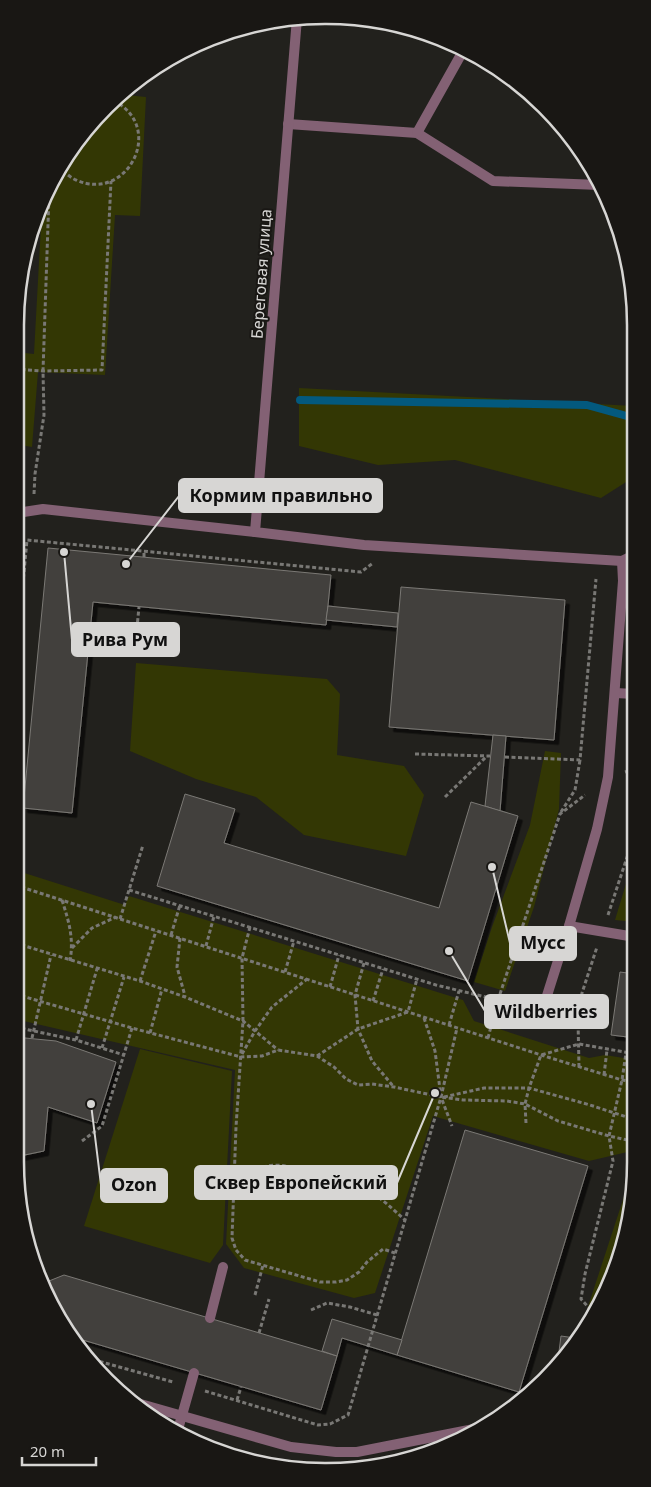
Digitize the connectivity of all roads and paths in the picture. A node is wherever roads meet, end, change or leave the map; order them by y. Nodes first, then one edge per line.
1 (296, 25) edge
2 (460, 55) edge
3 (121, 104) edge
4 (288, 124) junction
5 (417, 133) junction
6 (65, 173) edge
7 (111, 181) junction
8 (592, 185) edge
9 (49, 206) edge
10 (24, 370) edge
11 (43, 371) junction
12 (33, 500) dead end
13 (24, 513) edge
14 (255, 532) junction
15 (144, 551) junction
16 (144, 557) dead end
17 (627, 558) edge
18 (375, 561) dead end
19 (622, 561) junction
20 (24, 572) edge
21 (623, 581) junction
22 (139, 607) dead end
23 (135, 648) dead end
24 (615, 693) junction
25 (627, 694) edge
26 (415, 754) dead end
27 (505, 757) dead end
28 (580, 760) junction
29 (627, 771) edge
30 (608, 777) junction
31 (445, 796) dead end
32 (560, 814) junction
33 (143, 845) dead end
34 (24, 888) edge
35 (128, 890) junction
36 (62, 900) junction
37 (180, 905) junction
38 (214, 916) junction
39 (118, 918) junction
40 (569, 926) junction
41 (250, 927) junction
42 (156, 930) junction
43 (171, 935) junction
44 (627, 936) edge
45 (180, 938) junction
46 (294, 941) junction
47 (24, 946) edge
48 (206, 946) junction
49 (72, 948) junction
50 (51, 955) junction
51 (339, 955) junction
52 (242, 958) junction
53 (70, 961) junction
54 (364, 963) junction
55 (97, 969) junction
56 (382, 969) junction
57 (285, 972) junction
58 (124, 976) junction
59 (306, 979) junction
60 (417, 979) junction
61 (140, 981) junction
62 (330, 987) junction
63 (162, 989) junction
64 (459, 991) junction
65 (355, 995) junction
66 (24, 997) edge
67 (185, 997) junction
68 (498, 1000) junction
69 (40, 1001) junction
70 (373, 1001) junction
71 (408, 1012) junction
72 (84, 1014) junction
73 (424, 1017) junction
74 (243, 1021) junction
75 (110, 1022) junction
76 (538, 1024) dead end
77 (449, 1025) junction
78 (132, 1028) junction
79 (457, 1028) junction
80 (24, 1029) edge
81 (358, 1029) junction
82 (33, 1031) junction
83 (255, 1031) junction
84 (150, 1033) junction
85 (32, 1038) dead end
86 (488, 1038) junction
87 (76, 1040) junction
88 (102, 1048) junction
89 (278, 1050) junction
90 (607, 1050) junction
91 (626, 1053) joint
92 (124, 1055) junction
93 (540, 1055) junction
94 (317, 1056) junction
95 (241, 1057) junction
96 (604, 1075) junction
97 (622, 1080) junction
98 (627, 1081) edge
99 (394, 1087) junction
100 (529, 1088) junction
101 (441, 1097) junction
102 (525, 1104) junction
103 (614, 1113) junction
104 (627, 1117) edge
105 (526, 1123) dead end
106 (452, 1126) dead end
107 (608, 1136) junction
108 (627, 1140) edge
109 (82, 1141) dead end
110 (234, 1182) junction
111 (405, 1220) junction
112 (396, 1252) junction
113 (262, 1265) junction
114 (222, 1268) dead end
115 (255, 1295) dead end
116 (269, 1299) dead end
117 (589, 1308) edge
118 (311, 1310) dead end
119 (377, 1316) junction
120 (210, 1318) dead end
121 (258, 1332) dead end
122 (101, 1362) edge
123 (194, 1373) dead end
124 (190, 1387) junction
125 (241, 1387) dead end
126 (237, 1400) junction
127 (151, 1407) edge
128 (182, 1416) junction
129 (179, 1425) edge
130 (456, 1433) edge

1 - 4 street, Береговая улица
2 - 5 street
3 - 7 path
4 - 5 street
4 - 14 street, Береговая улица
5 - 8 street
6 - 7 path
7 - 11 path
9 - 11 path
10 - 11 path
11 - 12 path
13 - 14 street
14 - 19 street
15 - 16 path
15 - 18 path
15 - 20 path
17 - 19 street
19 - 21 street
21 - 24 street
21 - 28 path
22 - 23 path
24 - 25 street
24 - 30 street
26 - 31 path
27 - 28 path
28 - 32 path
29 - 30 path
30 - 32 path
30 - 40 street
32 - 68 path
33 - 35 path
34 - 36 path
35 - 37 path
35 - 39 path
36 - 39 path
36 - 49 path
37 - 38 path
37 - 43 path
38 - 41 path
38 - 48 path
39 - 42 path
39 - 49 path
40 - 44 street
40 - 76 street
41 - 46 path
41 - 52 path
42 - 43 path
42 - 61 path
43 - 45 path
45 - 48 path
45 - 67 path
46 - 51 path
46 - 57 path
47 - 50 path
48 - 52 path
49 - 53 path
50 - 53 path
50 - 69 path
51 - 54 path
51 - 62 path
52 - 57 path
52 - 74 path
53 - 55 path
54 - 56 path
54 - 65 path
55 - 58 path
55 - 72 path
56 - 60 path
56 - 70 path
57 - 59 path
58 - 61 path
58 - 75 path
59 - 62 path
59 - 83 path
60 - 64 path
60 - 71 path
61 - 63 path
62 - 65 path
63 - 67 path
63 - 84 path
64 - 68 path
64 - 77 path
65 - 70 path
65 - 81 path
66 - 69 path
67 - 74 path
68 - 86 path
69 - 72 path
69 - 82 path
70 - 71 path
71 - 73 path
71 - 81 path
72 - 75 path
72 - 87 path
73 - 77 path
73 - 101 path
74 - 83 path
74 - 95 path
75 - 78 path
75 - 88 path
77 - 79 path
78 - 84 path
78 - 92 path
79 - 86 path
79 - 101 path
80 - 82 path
81 - 94 path
81 - 99 path
82 - 85 path
82 - 87 path
83 - 89 path
83 - 95 path
84 - 95 path
86 - 93 path
87 - 88 path
88 - 92 path
89 - 94 path
89 - 95 path
90 - 91 path
90 - 93 path
90 - 96 path
91 - 97 path
92 - 109 path
93 - 96 path
93 - 100 path
94 - 99 path
95 - 110 path
96 - 97 path
97 - 98 path
97 - 103 path
99 - 101 path
100 - 101 path
100 - 102 path
100 - 103 path
101 - 102 path
101 - 106 path
101 - 111 path
102 - 105 path
102 - 107 path
103 - 104 path
103 - 107 path
107 - 108 path
107 - 117 path
110 - 111 path
110 - 113 path
111 - 112 path
112 - 113 path
112 - 119 path
113 - 115 path
114 - 120 street
116 - 121 path
118 - 119 path
119 - 126 path
122 - 124 path
123 - 124 street
124 - 126 path
124 - 128 street
125 - 126 path
127 - 128 street
128 - 129 street
128 - 130 street

